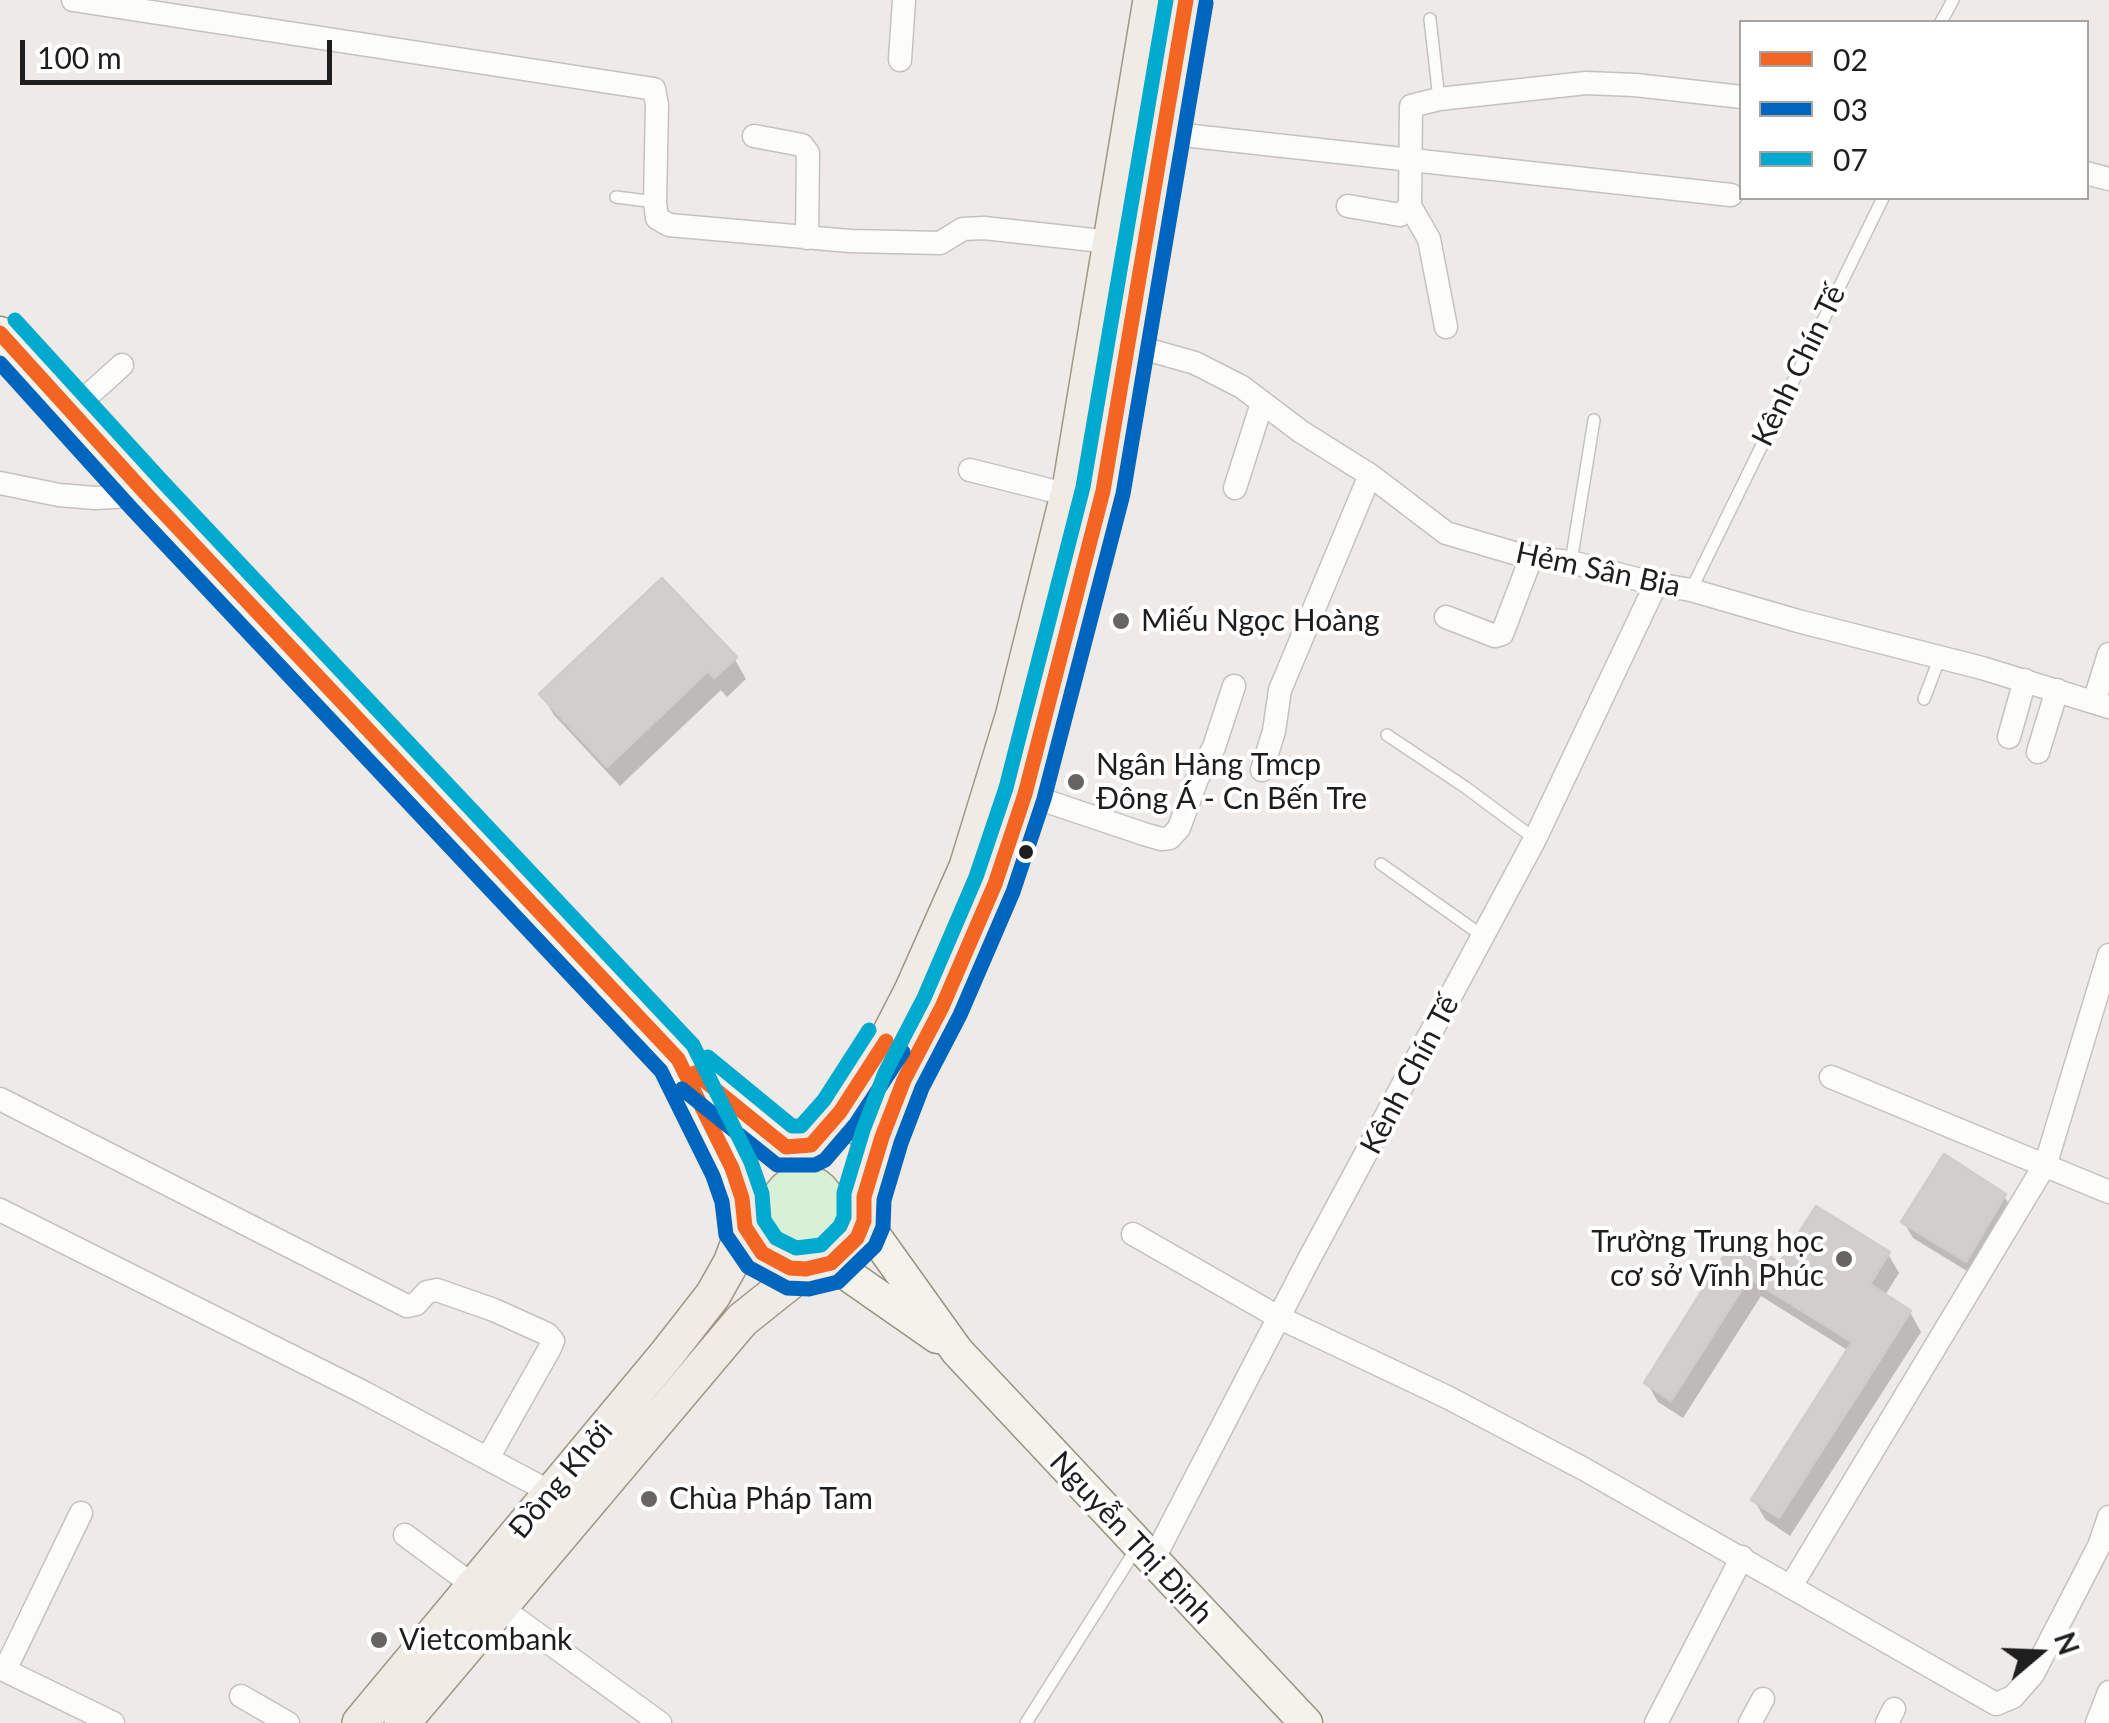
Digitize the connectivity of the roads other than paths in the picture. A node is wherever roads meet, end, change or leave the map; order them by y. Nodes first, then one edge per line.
1 (73, 0) edge
2 (904, 0) edge
3 (1151, 0) edge
4 (1186, 0) edge
5 (1430, 19) dead end
6 (900, 60) dead end
7 (1739, 97) edge
8 (1439, 98) junction
9 (1165, 133) junction
10 (754, 136) dead end
11 (1412, 162) junction
12 (1731, 196) dead end
13 (616, 198) dead end
14 (1882, 200) edge
15 (655, 202) junction
16 (1348, 206) dead end
17 (1410, 206) junction
18 (808, 238) junction
19 (1111, 242) junction
20 (1446, 327) dead end
21 (0, 333) edge
22 (1128, 344) junction
23 (122, 365) dead end
24 (1262, 403) junction
25 (71, 411) junction
26 (1594, 420) dead end
27 (970, 470) dead end
28 (1370, 475) junction
29 (0, 483) edge
30 (1235, 488) dead end
31 (1081, 490) junction
32 (147, 495) junction
33 (1531, 558) junction
34 (1571, 562) junction
35 (1656, 584) junction
36 (1691, 590) junction
37 (1446, 617) dead end
38 (2109, 654) edge
39 (1940, 657) junction
40 (2025, 680) junction
41 (1234, 686) dead end
42 (2057, 690) junction
43 (1924, 699) dead end
44 (2102, 704) edge
45 (1387, 736) dead end
46 (2009, 737) dead end
47 (2038, 752) dead end
48 (1262, 770) dead end
49 (1025, 794) junction
50 (1535, 839) junction
51 (1381, 864) dead end
52 (1484, 937) junction
53 (2109, 955) edge
54 (927, 999) junction
55 (678, 1060) junction
56 (1831, 1077) dead end
57 (0, 1099) edge
58 (798, 1146) junction
59 (2046, 1163) junction
60 (2109, 1192) edge
61 (864, 1209) junction
62 (0, 1210) edge
63 (743, 1212) junction
64 (1133, 1234) dead end
65 (818, 1266) junction
66 (1280, 1318) junction
67 (957, 1352) junction
68 (488, 1458) junction
69 (550, 1492) junction
70 (80, 1514) dead end
71 (2109, 1517) edge
72 (405, 1535) dead end
73 (1146, 1553) junction
74 (1742, 1557) junction
75 (1790, 1586) junction
76 (487, 1596) junction
77 (2, 1669) edge
78 (2109, 1692) edge
79 (241, 1696) dead end
80 (1763, 1699) dead end
81 (112, 1723) edge
82 (288, 1723) edge
83 (360, 1723) edge
84 (402, 1723) edge
85 (660, 1723) edge
86 (1026, 1723) edge
87 (1306, 1723) edge
88 (1656, 1723) edge
89 (1750, 1723) edge
90 (2097, 1723) edge

1 - 15 street
2 - 6 street
3 - 19 main road
4 - 9 main road
5 - 8 lane
7 - 8 street
8 - 11 street
9 - 11 street
9 - 22 main road
10 - 18 street
11 - 12 street
11 - 17 street
13 - 15 lane
14 - 36 lane, Kênh Chín Tế
15 - 18 street
16 - 17 street
17 - 20 street
18 - 19 street
19 - 31 main road
21 - 25 main road
22 - 24 street, Hẻm Sân Bia
22 - 31 main road
23 - 25 street
24 - 28 street, Hẻm Sân Bia
24 - 30 street
25 - 32 main road
26 - 34 lane
27 - 31 street
28 - 33 street, Hẻm Sân Bia
28 - 48 street
29 - 32 street
31 - 49 main road
31 - 54 main road
32 - 55 main road
33 - 34 street, Hẻm Sân Bia
33 - 37 street
34 - 35 street, Hẻm Sân Bia
35 - 36 street, Hẻm Sân Bia
35 - 50 street, Kênh Chín Tế
36 - 39 street, Hẻm Sân Bia
38 - 44 street
39 - 40 street, Hẻm Sân Bia
39 - 43 lane
40 - 42 street, Hẻm Sân Bia
40 - 46 street
41 - 49 street
42 - 44 street, Hẻm Sân Bia
42 - 47 street
45 - 50 lane
49 - 54 main road
50 - 52 street, Kênh Chín Tế
51 - 52 lane
52 - 66 street, Kênh Chín Tế
53 - 59 street
54 - 58 main road
54 - 61 main road
55 - 58 main road
55 - 63 main road
56 - 59 street
57 - 68 street
58 - 61 main road
58 - 63 main road
59 - 60 street
59 - 75 street
61 - 65 main road
61 - 67 main road, Nguyễn Thị Định
62 - 68 street
63 - 65 main road
63 - 69 main road, Đồng Khởi
64 - 66 street
65 - 67 main road, Nguyễn Thị Định
65 - 76 main road, Đồng Khởi
66 - 73 street, Kênh Chín Tế
66 - 74 street
67 - 73 main road, Nguyễn Thị Định
68 - 69 street
69 - 76 main road, Đồng Khởi
70 - 77 street
71 - 75 street
72 - 76 street
73 - 86 lane, Kênh Chín Tế
73 - 87 main road, Nguyễn Thị Định
74 - 75 street
74 - 88 street
76 - 83 main road, Đồng Khởi
76 - 84 main road, Đồng Khởi
76 - 85 street
77 - 81 street
78 - 90 street
79 - 82 street
80 - 89 street

